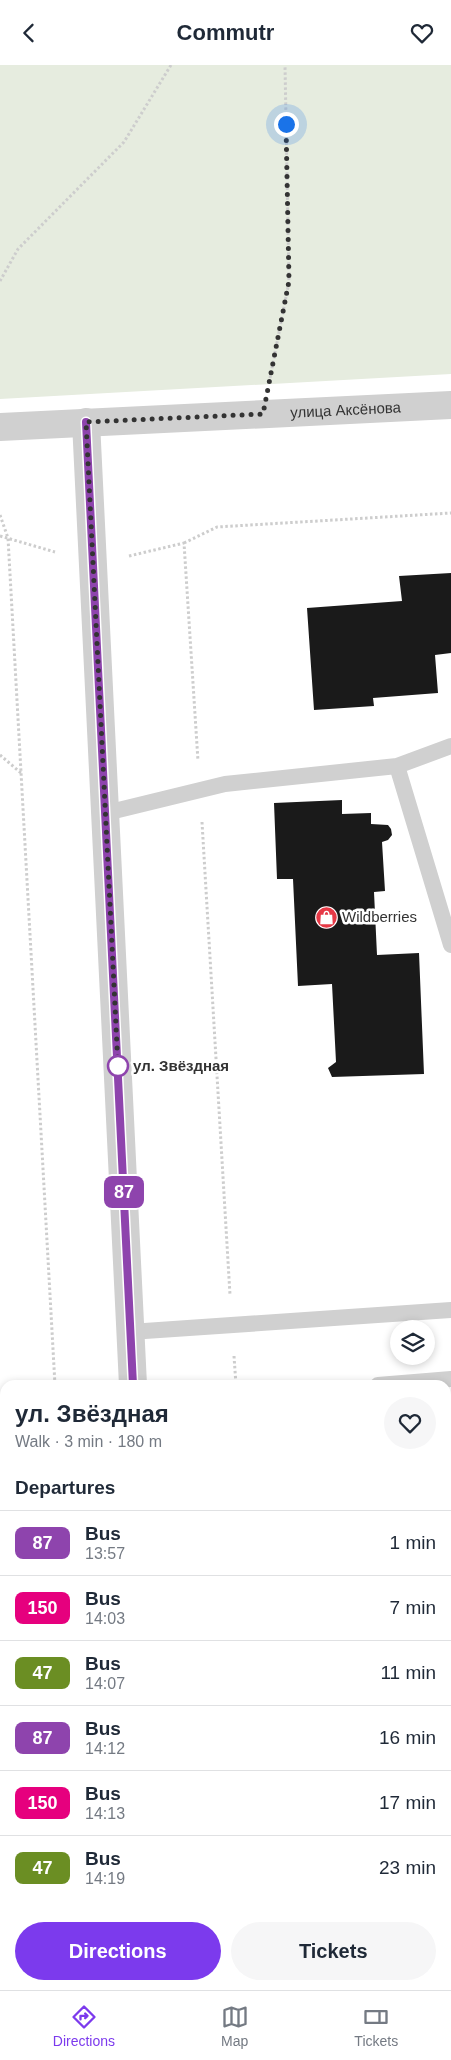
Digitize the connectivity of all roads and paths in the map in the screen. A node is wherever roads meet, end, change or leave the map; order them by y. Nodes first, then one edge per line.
1 (171, 65) edge
2 (285, 65) edge
3 (0, 281) edge
4 (451, 405) edge
5 (263, 414) junction
6 (86, 422) junction
7 (0, 427) edge
8 (451, 513) edge
9 (0, 515) edge
10 (0, 536) edge
11 (8, 538) junction
12 (184, 543) junction
13 (94, 564) junction
14 (451, 746) edge
15 (0, 755) edge
16 (397, 766) junction
17 (21, 773) junction
18 (200, 790) junction
19 (106, 813) junction
20 (451, 945) edge
21 (451, 1310) edge
22 (232, 1325) junction
23 (130, 1333) junction
24 (56, 1380) edge
25 (133, 1380) edge
26 (236, 1380) edge

1 - 3 path
2 - 5 path
4 - 5 street, улица Аксёнова
5 - 6 street, улица Аксёнова
6 - 7 street, улица Аксёнова
6 - 13 street
8 - 12 path
9 - 11 path
10 - 11 path
11 - 13 path
11 - 17 path
12 - 13 path
12 - 18 path
13 - 19 street
14 - 16 lane
15 - 17 path
16 - 18 lane
16 - 20 lane
17 - 24 path
18 - 19 lane
18 - 22 path
19 - 23 street
21 - 22 lane
22 - 23 lane
22 - 26 path
23 - 25 street

